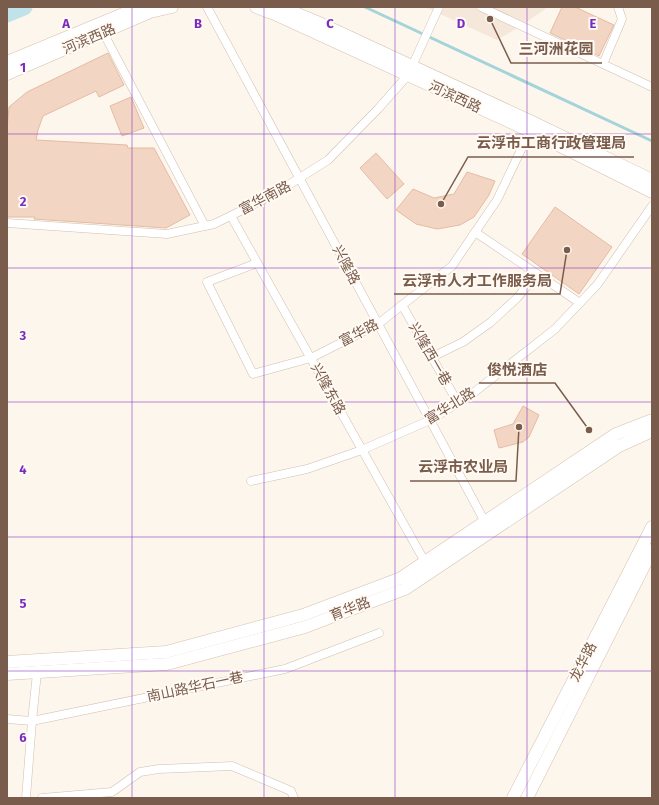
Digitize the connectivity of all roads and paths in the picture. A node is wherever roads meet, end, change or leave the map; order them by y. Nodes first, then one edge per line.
1 (140, 7) edge
2 (172, 7) edge
3 (207, 7) edge
4 (256, 7) edge
5 (281, 7) edge
6 (481, 7) edge
7 (618, 7) edge
8 (437, 10) edge
9 (103, 32) junction
10 (7, 62) edge
11 (603, 64) junction
12 (412, 66) junction
13 (7, 74) edge
14 (652, 87) edge
15 (530, 131) junction
16 (299, 178) junction
17 (652, 180) edge
18 (652, 192) edge
19 (652, 206) edge
20 (231, 216) junction
21 (7, 223) edge
22 (205, 226) junction
23 (475, 232) junction
24 (257, 263) junction
25 (537, 274) junction
26 (580, 303) junction
27 (402, 305) junction
28 (378, 324) junction
29 (432, 357) junction
30 (311, 358) junction
31 (458, 403) junction
32 (430, 420) junction
33 (652, 420) edge
34 (652, 431) edge
35 (362, 450) junction
36 (251, 481) dead end
37 (485, 522) junction
38 (652, 527) edge
39 (652, 550) edge
40 (425, 562) junction
41 (648, 568) edge
42 (379, 633) dead end
43 (7, 662) edge
44 (37, 673) junction
45 (7, 674) edge
46 (7, 720) edge
47 (32, 721) junction
48 (26, 798) edge
49 (42, 798) edge
50 (294, 798) edge
51 (513, 798) edge
52 (527, 798) edge

1 - 10 street, 河滨西路
2 - 9 street, 河滨西路
3 - 16 street, 兴隆路
4 - 12 street, 河滨西路
5 - 12 street, 河滨西路
6 - 11 street
7 - 11 street
8 - 12 street, 富华南路
9 - 13 street, 河滨西路
9 - 22 street
11 - 14 street
12 - 15 street, 河滨西路
12 - 16 street, 富华南路
12 - 17 street, 河滨西路
15 - 18 street, 河滨西路
15 - 23 street, 富华路
16 - 20 street, 富华南路
16 - 28 street, 兴隆路
19 - 26 street, 富华北路
20 - 22 street, 富华南路
20 - 24 street, 兴隆东路
21 - 22 street, 富华南路
23 - 25 street
23 - 27 street, 富华路
24 - 30 street, 兴隆东路
24 - 30 street, 富华路
25 - 26 street
25 - 29 street
26 - 31 street, 富华北路
27 - 28 street, 富华路
27 - 29 street, 兴隆西一巷
28 - 30 street, 富华路
28 - 32 street, 兴隆路
29 - 31 street, 兴隆西一巷
30 - 35 street, 兴隆东路
31 - 32 street, 富华北路
32 - 35 street, 富华北路
32 - 37 street, 兴隆路
33 - 37 street, 育华路
34 - 44 street, 育华路
35 - 36 street, 富华北路
35 - 40 street, 兴隆东路
37 - 40 street, 育华路
38 - 51 street, 龙华路
39 - 41 street, 龙华路
40 - 43 street, 育华路
41 - 52 street, 龙华路
42 - 47 street, 南山路华石一巷
44 - 45 street, 育华路
44 - 47 street
46 - 47 street, 南山路华石一巷
47 - 48 street
49 - 50 street

